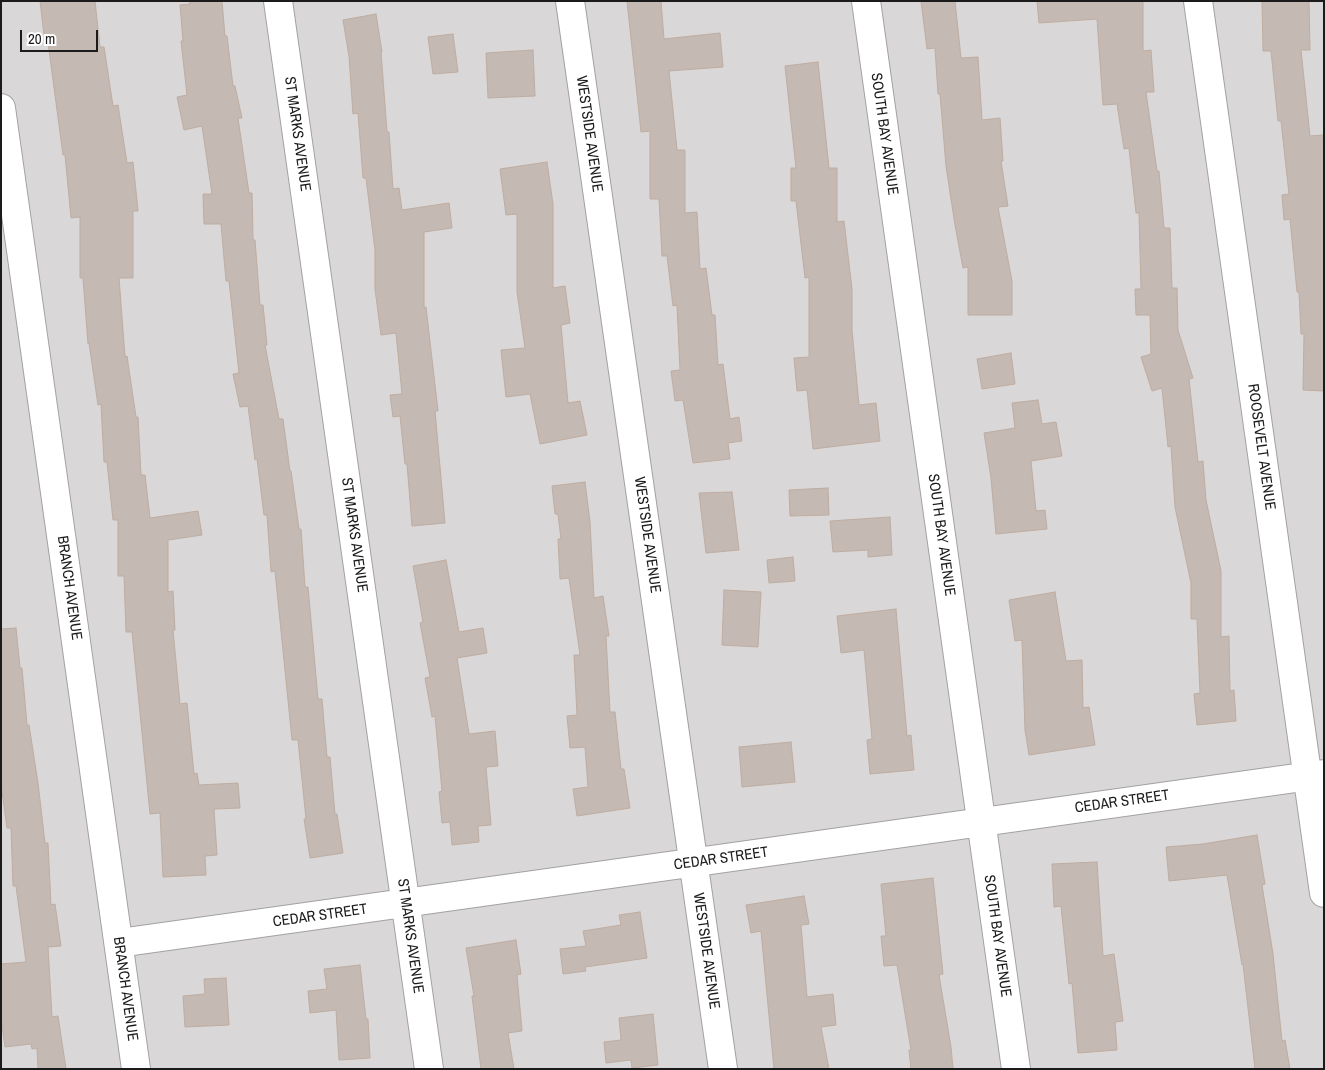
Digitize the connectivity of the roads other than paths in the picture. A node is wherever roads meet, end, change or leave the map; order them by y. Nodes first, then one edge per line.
1 (278, 1) edge
2 (570, 1) edge
3 (866, 1) edge
4 (1198, 1) edge
5 (1, 108) edge
6 (1315, 775) edge
7 (981, 822) junction
8 (694, 863) junction
9 (1324, 893) edge
10 (406, 904) junction
11 (119, 943) junction
12 (136, 1069) edge
13 (429, 1069) edge
14 (723, 1069) edge
15 (1016, 1069) edge

1 - 10 street, ST MARKS AVENUE
2 - 8 street, WESTSIDE AVENUE
3 - 7 street, SOUTH BAY AVENUE
4 - 6 street, ROOSEVELT AVENUE
5 - 11 street, BRANCH AVENUE
6 - 7 street, CEDAR STREET
6 - 9 street, ROOSEVELT AVENUE
7 - 8 street, CEDAR STREET
7 - 15 street, SOUTH BAY AVENUE
8 - 10 street, CEDAR STREET
8 - 14 street, WESTSIDE AVENUE
10 - 11 street, CEDAR STREET
10 - 13 street, ST MARKS AVENUE
11 - 12 street, BRANCH AVENUE

